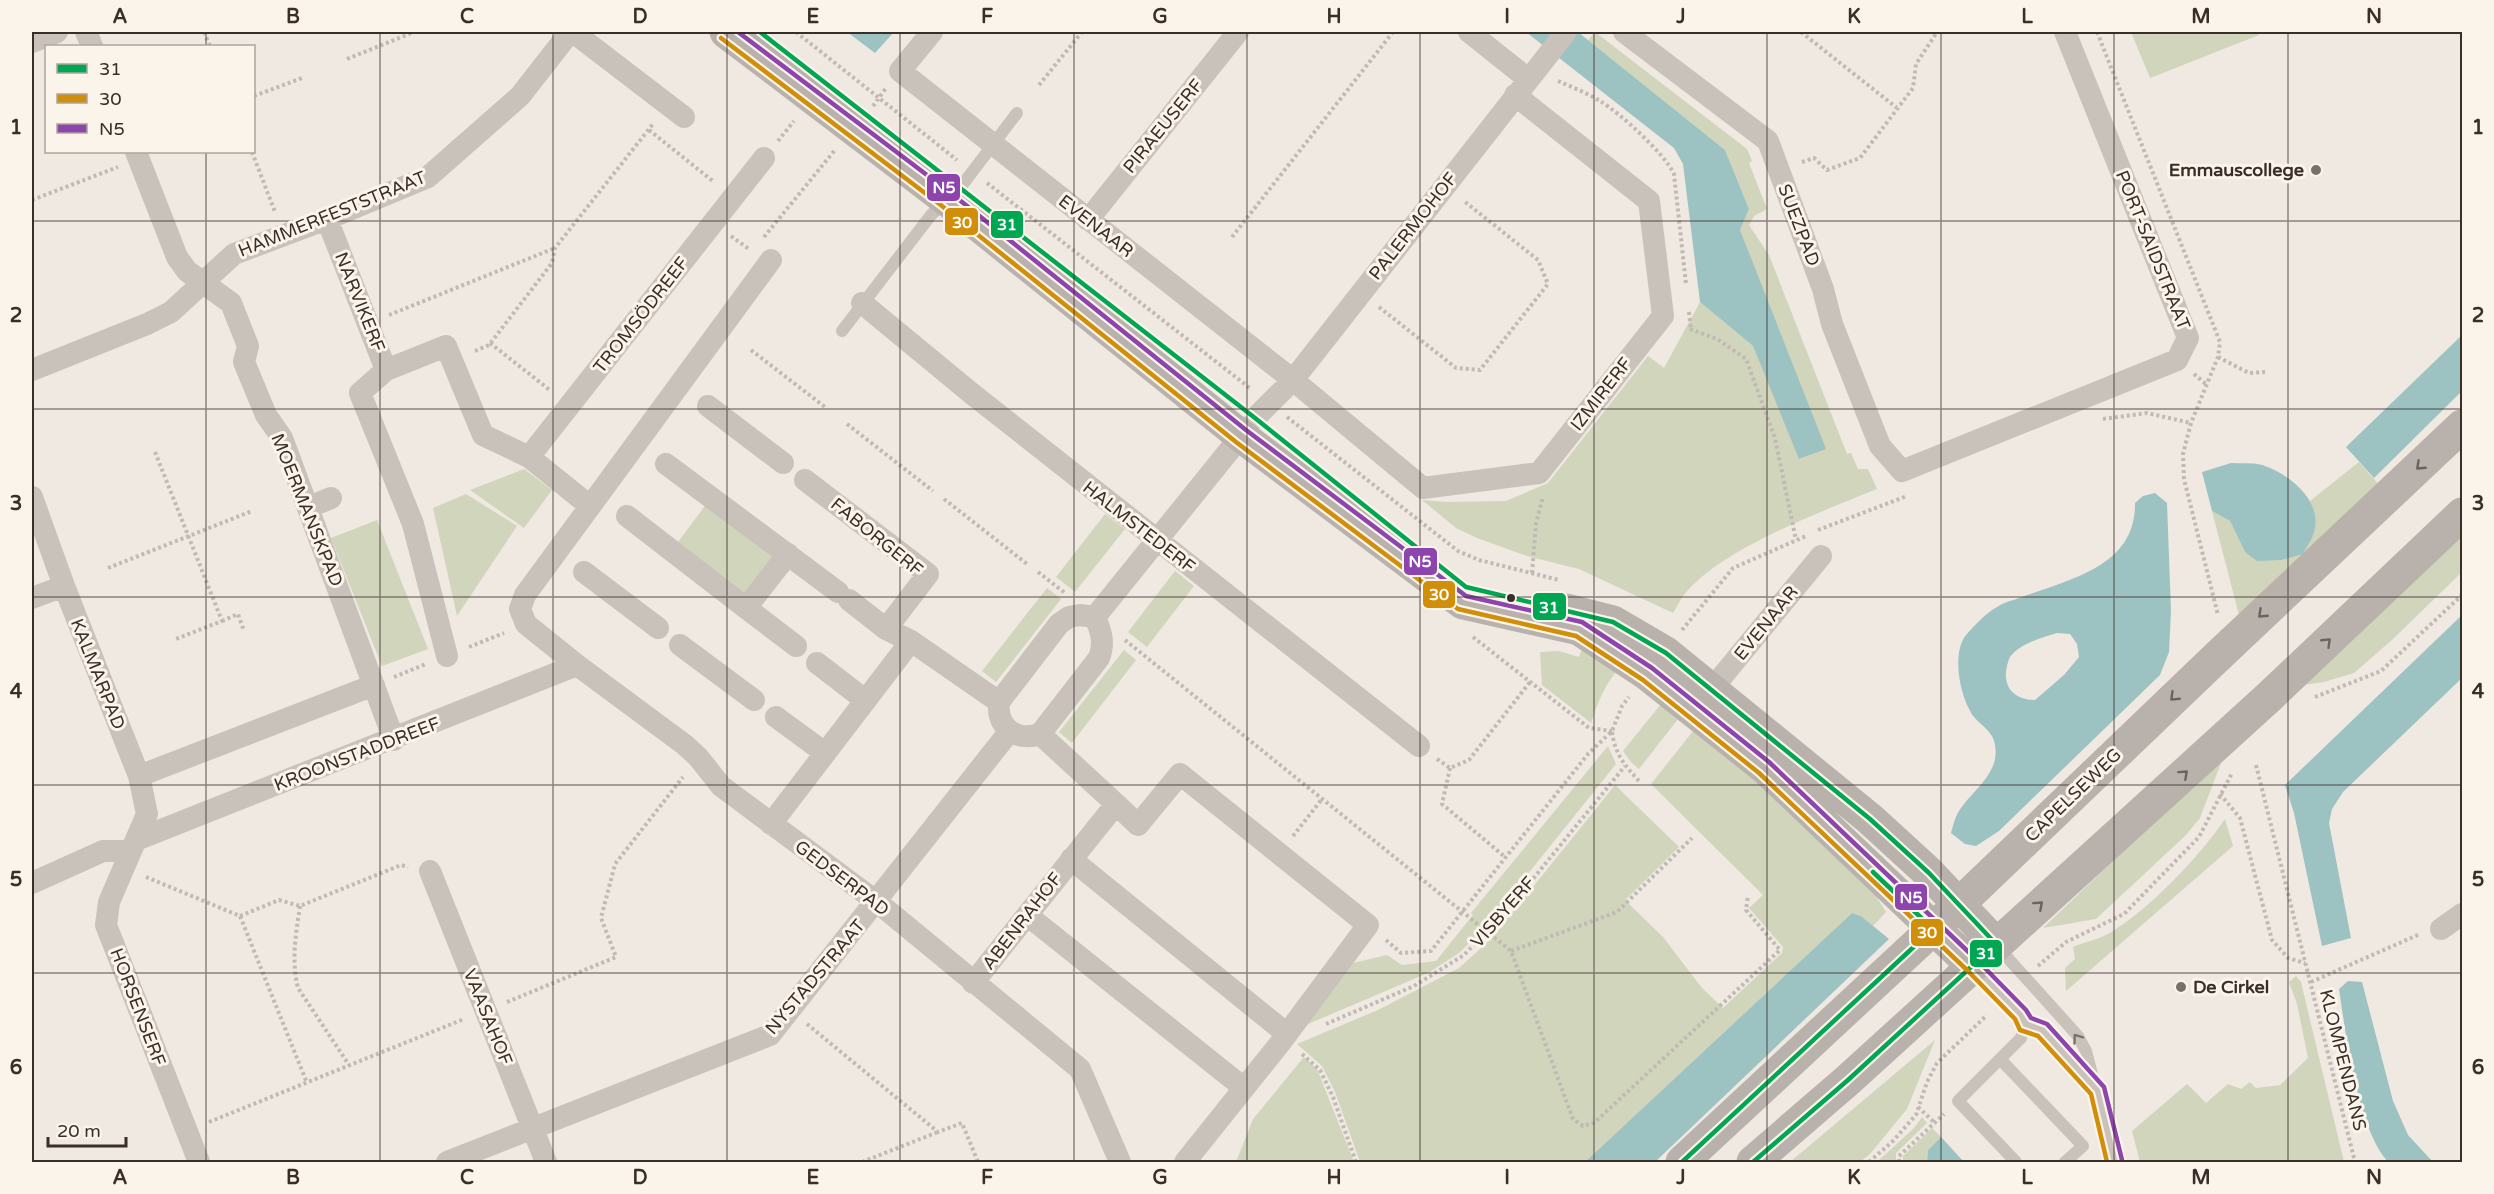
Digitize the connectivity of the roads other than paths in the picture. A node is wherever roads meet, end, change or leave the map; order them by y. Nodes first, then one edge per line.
1 (57, 32) edge
2 (571, 32) edge
3 (726, 32) edge
4 (760, 32) edge
5 (932, 32) edge
6 (1239, 32) edge
7 (1469, 32) edge
8 (1566, 32) edge
9 (1624, 32) edge
10 (2065, 32) edge
11 (32, 42) edge
12 (1528, 79) junction
13 (677, 111) road end
14 (1017, 113) dead end
15 (993, 145) junction
16 (138, 155) edge
17 (764, 158) road end
18 (953, 194) junction
19 (327, 219) junction
20 (1088, 220) junction
21 (764, 253) road end
22 (201, 283) junction
23 (862, 303) junction
24 (842, 331) dead end
25 (32, 370) edge
26 (386, 370) junction
27 (1293, 380) junction
28 (680, 384) junction
29 (2463, 426) edge
30 (1248, 427) junction
31 (652, 454) junction
32 (529, 457) junction
33 (783, 463) dead end
34 (1902, 471) joint
35 (805, 480) dead end
36 (32, 497) edge
37 (331, 498) dead end
38 (608, 506) junction
39 (309, 507) junction
40 (2463, 514) edge
41 (1156, 541) junction
42 (788, 554) junction
43 (1821, 556) dead end
44 (571, 563) junction
45 (64, 586) junction
46 (32, 598) edge
47 (746, 608) junction
48 (1095, 617) junction
49 (658, 628) dead end
50 (886, 629) junction
51 (911, 641) junction
52 (680, 645) dead end
53 (796, 646) dead end
54 (447, 657) dead end
55 (817, 663) dead end
56 (577, 666) junction
57 (374, 685) junction
58 (754, 700) dead end
59 (866, 700) junction
60 (1703, 701) junction
61 (999, 702) junction
62 (776, 717) dead end
63 (1009, 732) junction
64 (1040, 734) junction
65 (394, 740) junction
66 (1419, 746) road end
67 (825, 753) junction
68 (139, 776) junction
69 (1116, 804) junction
70 (771, 824) junction
71 (130, 853) junction
72 (1071, 859) junction
73 (430, 871) road end
74 (32, 883) edge
75 (877, 902) junction
76 (1960, 903) junction
77 (2463, 914) edge
78 (1027, 915) junction
79 (1933, 929) junction
80 (2441, 929) road end
81 (1984, 955) junction
82 (973, 983) junction
83 (2025, 1024) junction
84 (1284, 1038) junction
85 (2000, 1059) junction
86 (1244, 1088) junction
87 (2098, 1091) junction
88 (533, 1128) junction
89 (199, 1162) edge
90 (447, 1162) edge
91 (546, 1162) edge
92 (1120, 1162) edge
93 (1185, 1162) edge
94 (1682, 1162) edge
95 (1753, 1162) edge
96 (2016, 1162) edge
97 (2065, 1162) edge
98 (2115, 1162) edge

1 - 11 street
2 - 13 street
2 - 19 street, HAMMERFESTSTRAAT
3 - 18 street
4 - 18 street
5 - 15 street, EVENAAR
6 - 20 street, PIRAEUSERF
7 - 12 street
8 - 12 street, PALERMOHOF
9 - 34 street, SUEZPAD
10 - 34 street, PORT-SAIDSTRAAT
12 - 27 street, PALERMOHOF
12 - 27 street, IZMIRERF
14 - 15 lane
15 - 18 lane
15 - 20 street, EVENAAR
16 - 22 street, MOERMANSKPAD
17 - 32 street, TROMSÖDREEF
18 - 23 lane
18 - 30 street
19 - 22 street, HAMMERFESTSTRAAT
19 - 26 street, NARVIKERF
20 - 27 street, EVENAAR
21 - 28 street
22 - 25 street, HAMMERFESTSTRAAT
22 - 39 street, MOERMANSKPAD
23 - 24 lane
23 - 41 street, HALMSTEDERF
26 - 32 street, NARVIKERF
26 - 54 street
27 - 30 street, PALERMOHOF
28 - 31 street
28 - 33 street
29 -> 76 street, CAPELSEWEG
30 - 41 street
30 - 60 street
31 - 38 street
31 - 42 street
32 - 38 street
35 - 50 street, FABORGERF
36 - 45 street, KALMARPAD
37 - 39 street
38 - 44 street
38 - 47 street
39 - 57 street, MOERMANSKPAD
81 -> 40 street
41 - 48 street
41 - 66 street, HALMSTEDERF
42 - 47 street
42 - 50 street
43 - 60 street, EVENAAR
44 - 49 street
44 - 56 street, GEDSERPAD
45 - 46 street
45 - 68 street, KALMARPAD
47 - 53 street
48 - 61 street
48 - 64 street
50 - 51 street
51 - 59 street
51 - 61 street
52 - 58 street
55 - 59 street
56 - 65 street, KROONSTADDREEF
56 - 70 street, GEDSERPAD
57 - 65 street, MOERMANSKPAD
57 - 68 street
59 - 67 street
60 - 76 street
60 - 79 street
61 - 63 street
62 - 67 street
63 - 64 street
63 - 75 street, NYSTADSTRAAT
64 - 69 street
65 - 71 street, KROONSTADDREEF
67 - 70 street
68 - 71 street, KALMARPAD
69 - 72 street, ABENRAHOF
69 - 84 street
70 - 75 street, GEDSERPAD
71 - 74 street, KROONSTADDREEF
71 - 89 street, HORSENSERF
72 - 78 street, ABENRAHOF
72 - 84 street, ABENRAHOF
73 - 88 street, VAASAHOF
75 - 82 street, GEDSERPAD
75 - 88 street, NYSTADSTRAAT
76 - 79 street, CAPELSEWEG
76 - 81 street
77 - 80 street
78 - 82 street, ABENRAHOF
78 - 86 street
79 - 81 street
79 - 94 street, CAPELSEWEG
81 - 83 street
87 -> 81 lane
81 - 95 street
82 - 92 street, GEDSERPAD
83 - 85 lane
83 - 87 lane
84 - 86 street
85 - 96 lane
85 - 97 lane
86 - 93 street
87 - 98 lane
88 - 90 street, NYSTADSTRAAT
88 - 91 street, VAASAHOF

